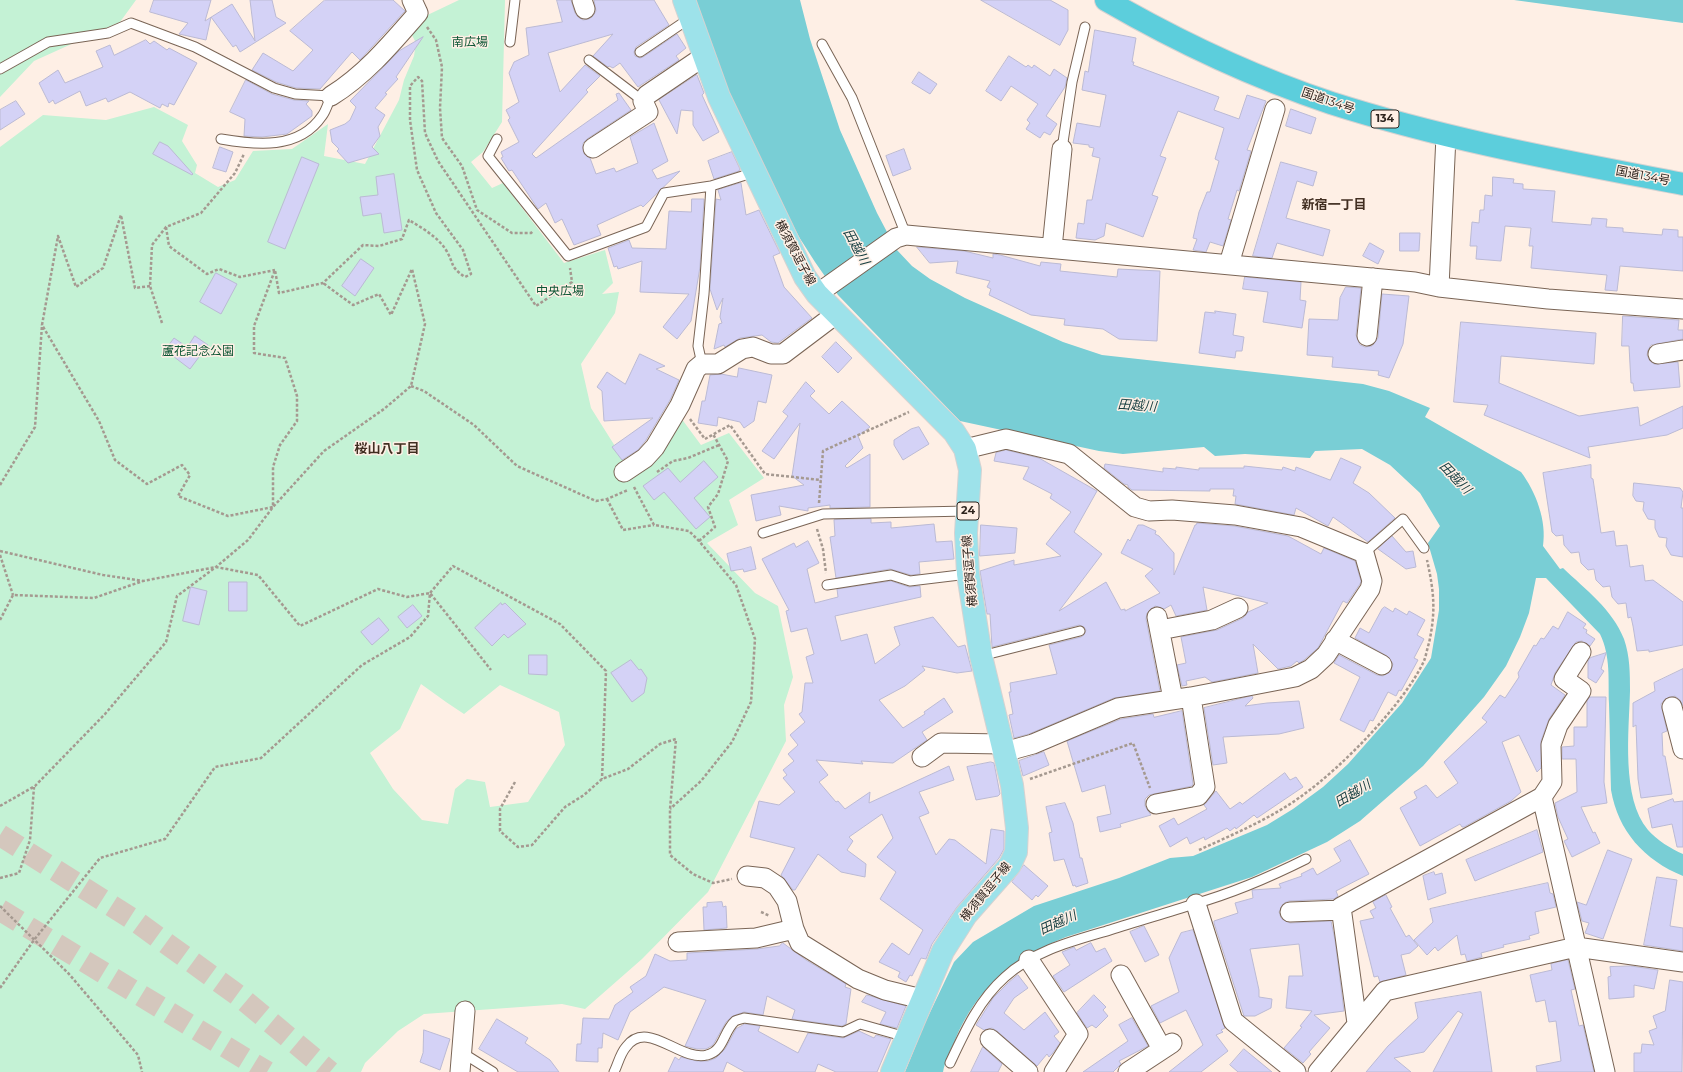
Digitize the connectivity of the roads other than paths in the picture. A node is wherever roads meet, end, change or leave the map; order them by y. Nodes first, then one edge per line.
1 (515, 0) edge
2 (1106, 0) edge
3 (415, 7) edge
4 (687, 9) edge
5 (1085, 26) dead end
6 (510, 42) dead end
7 (822, 44) dead end
8 (640, 52) dead end
9 (703, 57) junction
10 (589, 60) dead end
11 (0, 70) edge
12 (331, 96) junction
13 (643, 101) junction
14 (1275, 108) dead end
15 (1446, 136) junction
16 (221, 139) dead end
17 (497, 139) dead end
18 (593, 148) dead end
19 (1062, 149) joint
20 (755, 172) junction
21 (1683, 184) edge
22 (711, 186) junction
23 (901, 236) junction
24 (1052, 248) junction
25 (1229, 264) junction
26 (1373, 278) junction
27 (1439, 287) junction
28 (822, 290) junction
29 (1683, 309) edge
30 (836, 314) junction
31 (1367, 336) dead end
32 (1683, 350) edge
33 (1658, 354) dead end
34 (702, 364) junction
35 (965, 449) junction
36 (629, 480) road end
37 (968, 511) junction
38 (763, 533) dead end
39 (1424, 548) road end
40 (1364, 553) junction
41 (968, 574) junction
42 (827, 585) road end
43 (1238, 608) dead end
44 (1080, 631) dead end
45 (1335, 640) junction
46 (1582, 652) dead end
47 (981, 656) junction
48 (1382, 665) dead end
49 (1182, 698) junction
50 (1672, 707) dead end
51 (1003, 748) junction
52 (1683, 749) edge
53 (922, 757) dead end
54 (1542, 797) junction
55 (1156, 804) road end
56 (1306, 859) dead end
57 (746, 876) road end
58 (1196, 904) junction
59 (1342, 910) junction
60 (1290, 912) dead end
61 (794, 929) junction
62 (678, 942) dead end
63 (1576, 947) junction
64 (1029, 960) junction
65 (1683, 962) edge
66 (1121, 975) dead end
67 (922, 998) junction
68 (465, 1011) dead end
69 (1357, 1023) junction
70 (906, 1037) junction
71 (990, 1039) dead end
72 (461, 1052) junction
73 (950, 1063) dead end
74 (460, 1072) edge
75 (493, 1072) edge
76 (614, 1072) edge
77 (892, 1072) edge
78 (1028, 1072) edge
79 (1055, 1072) edge
80 (1128, 1072) edge
81 (1296, 1072) edge
82 (1318, 1072) edge
83 (1605, 1072) edge

1 - 6 lane
2 - 15 highway, 国道134号 / 134
3 - 12 street
4 - 8 lane
4 - 9 main road, 横須賀逗子線 / 24
5 - 19 lane
7 - 23 lane
9 - 13 street
9 - 20 main road, 横須賀逗子線 / 24
10 - 13 lane
11 - 12 lane
12 - 16 lane
13 - 18 street
14 - 25 street
15 - 21 highway, 国道134号 / 134
15 - 27 street
17 - 22 lane
19 - 24 street
20 - 22 lane
20 - 28 main road, 横須賀逗子線 / 24
22 - 34 lane
23 - 24 street
23 - 28 street
24 - 25 street
25 - 26 street
26 - 27 street
26 - 31 street
27 - 29 street
28 - 30 main road, 横須賀逗子線 / 24
30 - 34 street
30 - 35 main road, 横須賀逗子線 / 24
32 - 33 street
34 - 36 street
35 - 37 main road, 横須賀逗子線 / 24
35 - 40 street
37 - 38 lane
37 - 41 main road, 横須賀逗子線 / 24
39 - 40 lane
40 - 45 street
41 - 42 lane
41 - 47 main road, 横須賀逗子線 / 24
43 - 49 street
44 - 47 lane
45 - 48 street
45 - 49 street
46 - 54 street
47 - 51 main road, 横須賀逗子線 / 24
49 - 51 street
49 - 55 street
50 - 52 street
51 - 53 street
51 - 67 main road, 横須賀逗子線 / 24
54 - 59 street
54 - 63 street
56 - 58 lane
57 - 61 street
58 - 64 lane
58 - 81 street
59 - 60 street
59 - 69 street
61 - 62 street
61 - 67 street
63 - 65 street
63 - 69 street
63 - 83 street
64 - 73 lane
64 - 79 street
66 - 80 street
67 - 70 main road, 横須賀逗子線 / 24
68 - 72 street
69 - 82 street
70 - 76 lane
70 - 77 main road, 横須賀逗子線 / 24
71 - 78 street
72 - 74 street
72 - 75 lane

